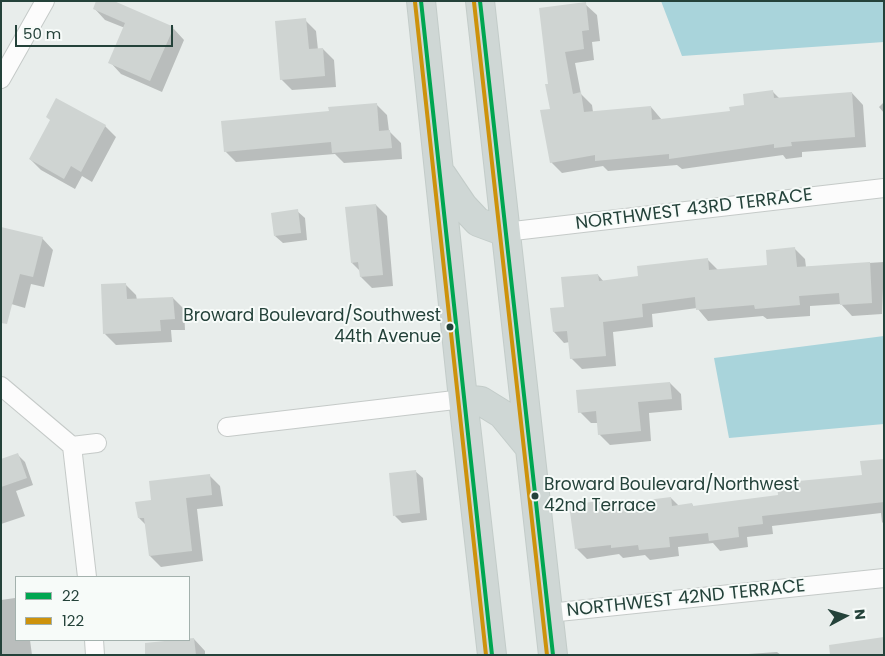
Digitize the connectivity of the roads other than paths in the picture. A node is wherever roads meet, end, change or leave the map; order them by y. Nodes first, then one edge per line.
1 (45, 1) edge
2 (421, 1) edge
3 (480, 1) edge
4 (1, 79) edge
5 (440, 172) junction
6 (884, 188) edge
7 (505, 232) junction
8 (1, 386) edge
9 (463, 399) junction
10 (227, 427) dead end
11 (97, 443) dead end
12 (72, 446) junction
13 (530, 448) junction
14 (87, 576) edge
15 (884, 578) edge
16 (549, 613) junction
17 (94, 641) edge
18 (96, 655) edge
19 (492, 655) edge
20 (553, 655) edge

1 - 4 street
2 - 5 main road
3 - 7 main road
5 - 7 main road
5 - 9 main road
6 - 7 street, NORTHWEST 43RD TERRACE
7 - 13 main road
8 - 12 street
9 - 10 street
9 - 13 main road
9 - 19 main road
11 - 12 street
12 - 14 street
13 - 16 main road
15 - 16 street, NORTHWEST 42ND TERRACE
16 - 20 main road
17 - 18 street

